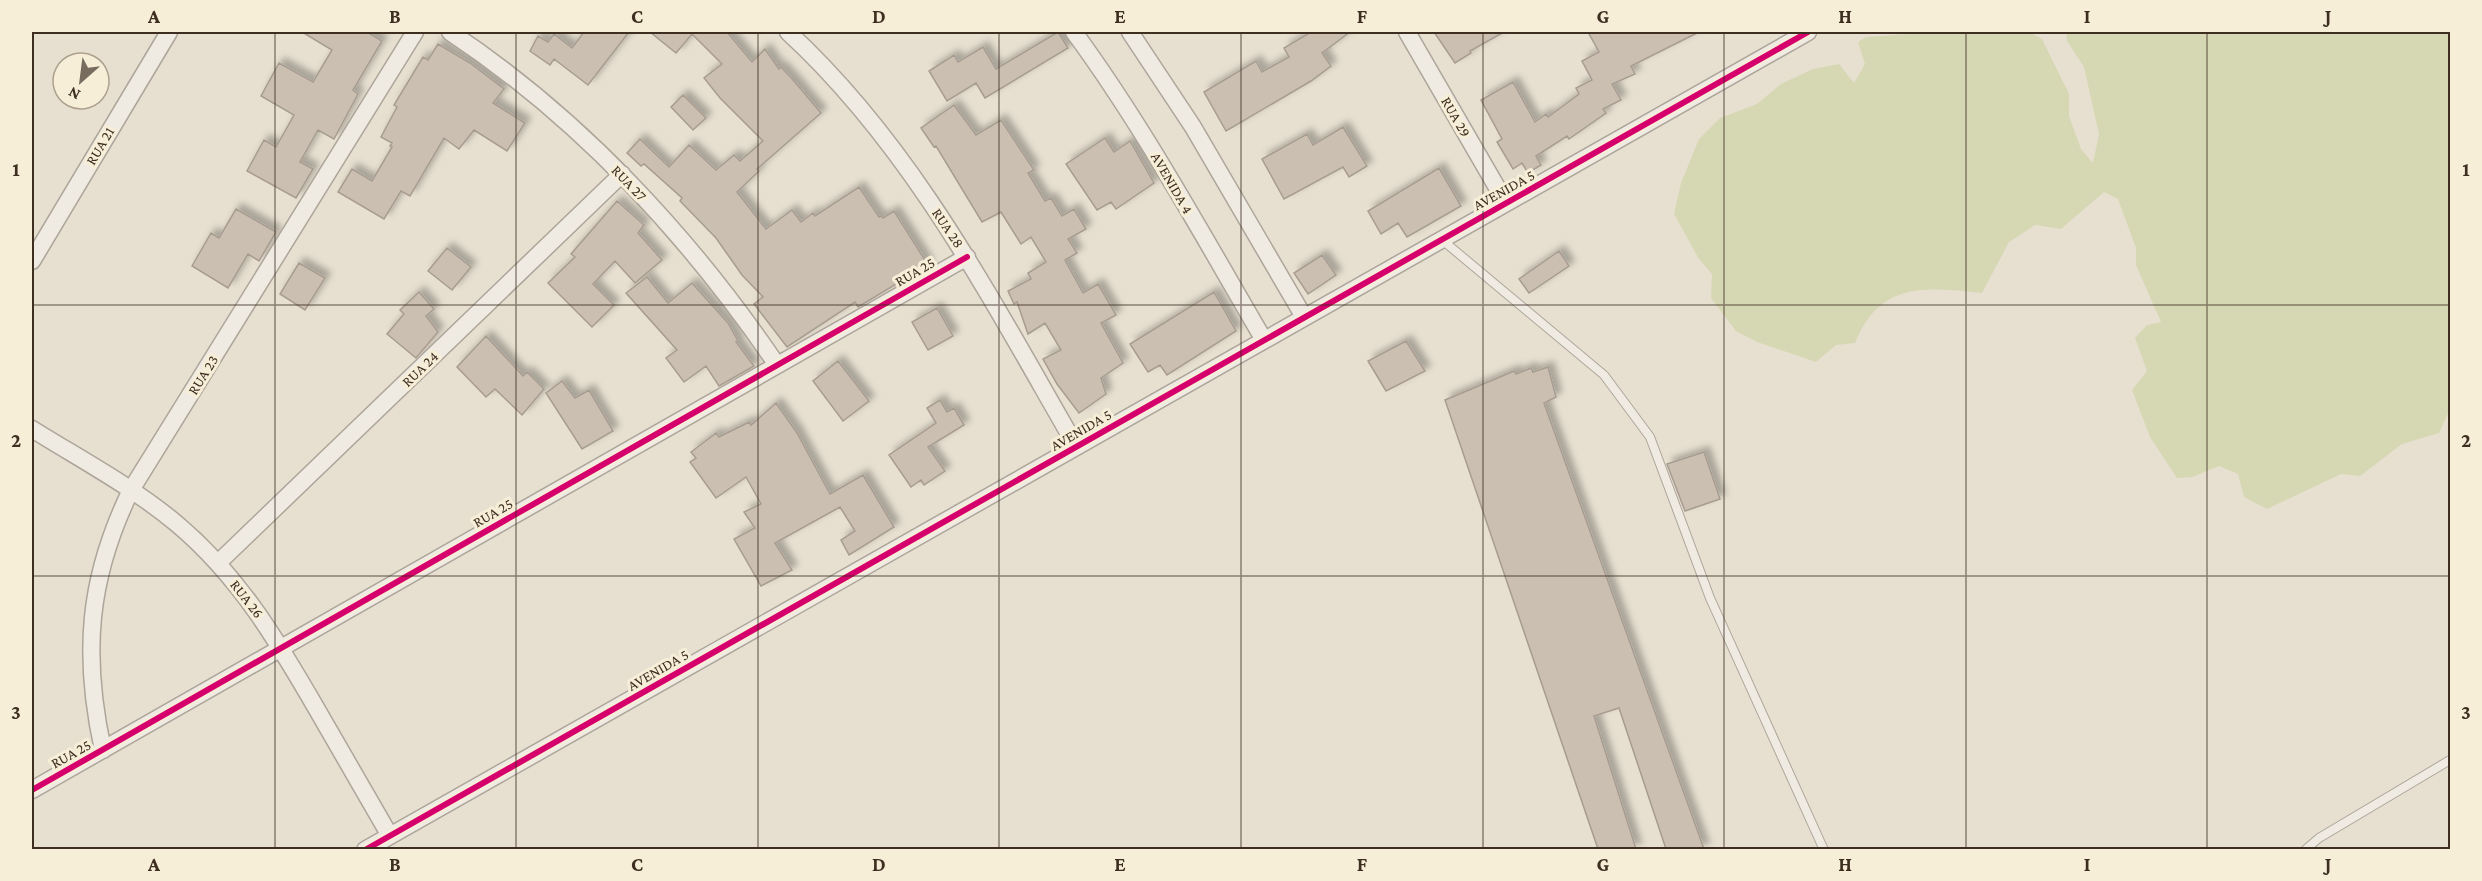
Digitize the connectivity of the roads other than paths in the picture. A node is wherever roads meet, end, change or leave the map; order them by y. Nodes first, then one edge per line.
1 (169, 32) edge
2 (415, 32) edge
3 (450, 32) edge
4 (788, 32) edge
5 (1074, 32) edge
6 (1130, 32) edge
7 (1407, 32) edge
8 (1808, 32) edge
9 (622, 174) junction
10 (1506, 203) junction
11 (1441, 239) junction
12 (967, 257) junction
13 (32, 261) edge
14 (1304, 317) junction
15 (1264, 340) junction
16 (777, 365) junction
17 (32, 429) edge
18 (1076, 447) junction
19 (131, 490) junction
20 (218, 563) junction
21 (281, 648) junction
22 (104, 750) junction
23 (2451, 760) edge
24 (32, 790) edge
25 (390, 836) junction
26 (365, 849) edge
27 (1824, 849) edge
28 (2305, 849) edge

1 - 13 street, RUA 21
2 - 19 street, RUA 23
3 - 9 street, RUA 27
4 - 12 street, RUA 28
5 - 15 street, AVENIDA 4
6 - 14 street
7 - 10 street, RUA 29
8 - 10 street, AVENIDA 5
9 - 16 street, RUA 27
9 - 20 street, RUA 24
10 - 11 street, AVENIDA 5
11 - 14 street, AVENIDA 5
11 - 27 lane
12 - 16 street, RUA 25
12 - 18 street, RUA 28
14 - 15 street, AVENIDA 5
15 - 18 street, AVENIDA 5
16 - 21 street, RUA 25
17 - 19 street, RUA 26
18 - 25 street, AVENIDA 5
19 - 20 street, RUA 26
19 - 22 street, RUA 23
20 - 21 street, RUA 26
21 - 22 street, RUA 25
21 - 25 street, RUA 26
22 - 24 street, RUA 25
23 - 28 lane
25 - 26 street, AVENIDA 5

